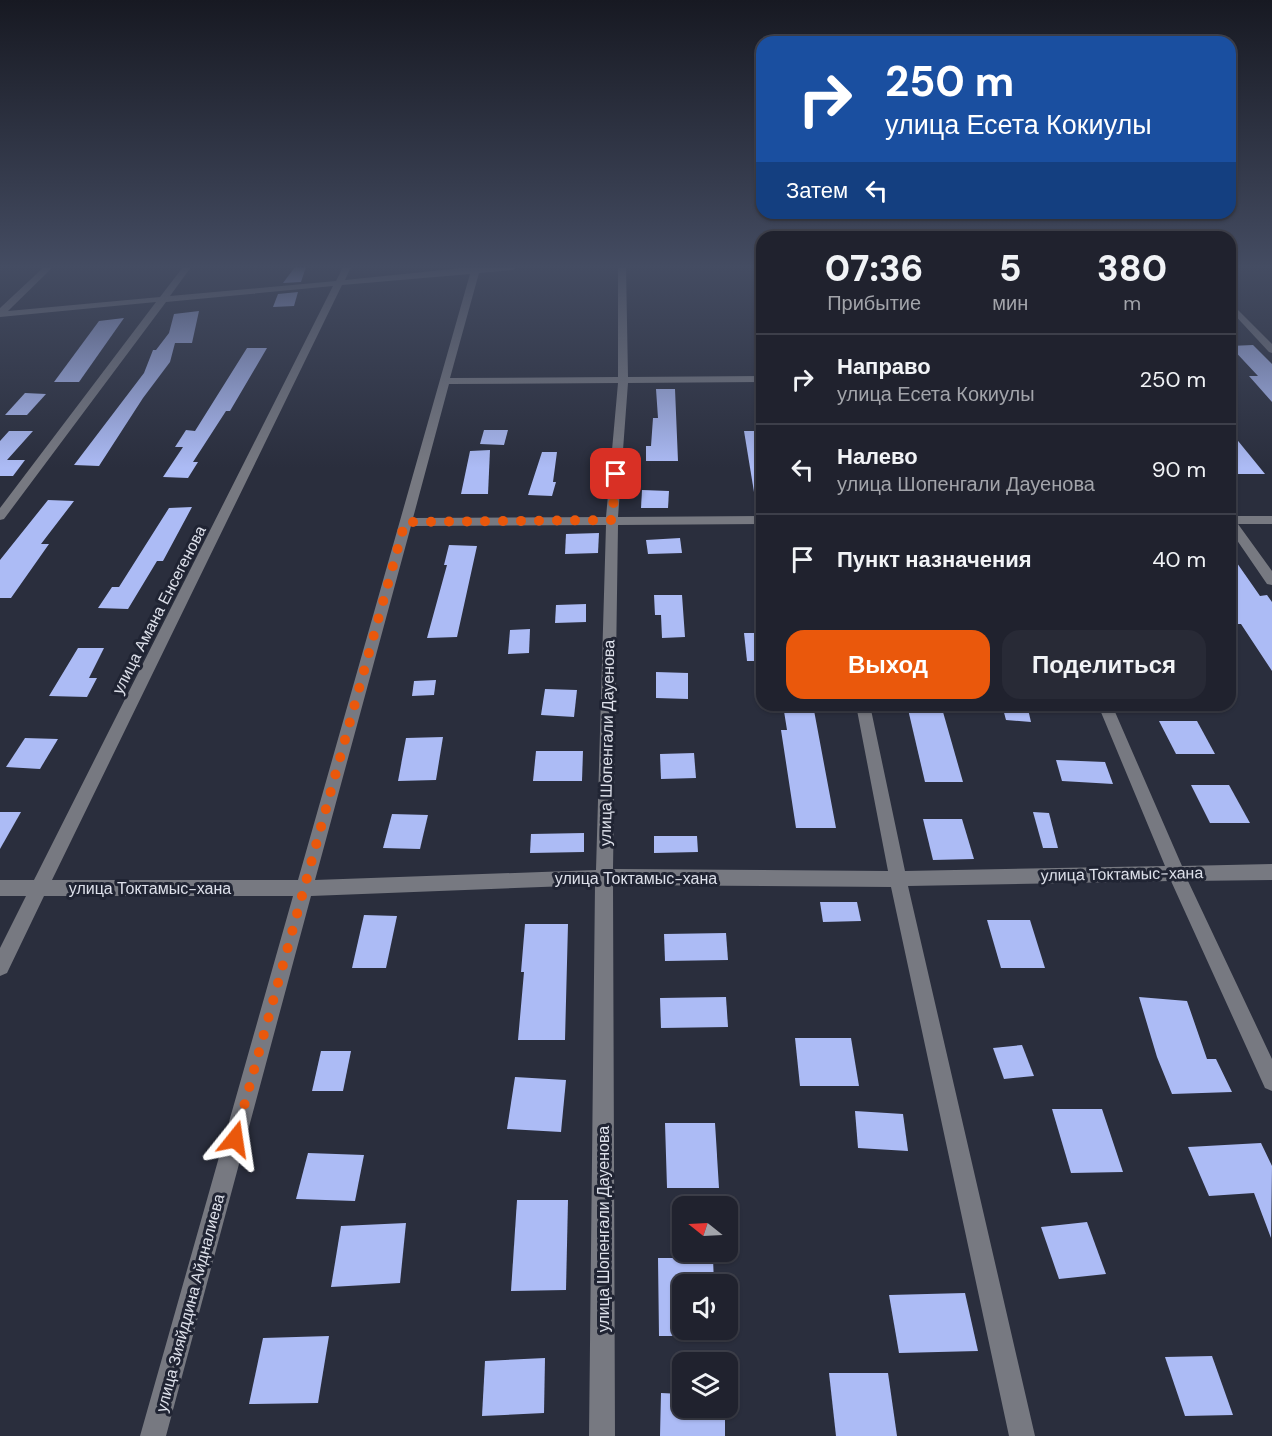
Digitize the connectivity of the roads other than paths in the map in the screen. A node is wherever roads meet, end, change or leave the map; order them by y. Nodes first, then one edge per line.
1 (135, 334) edge
2 (315, 334) edge
3 (458, 334) edge
4 (623, 334) edge
5 (1257, 334) edge
6 (1272, 350) edge
7 (756, 379) edge
8 (623, 380) junction
9 (445, 381) junction
10 (0, 516) edge
11 (612, 520) junction
12 (756, 520) edge
13 (1236, 520) edge
14 (1272, 520) edge
15 (405, 522) junction
16 (1236, 529) edge
17 (1272, 581) edge
18 (864, 711) edge
19 (1108, 711) edge
20 (1272, 872) edge
21 (1176, 873) junction
22 (604, 877) junction
23 (898, 879) junction
24 (0, 888) edge
25 (38, 888) junction
26 (304, 888) junction
27 (0, 966) edge
28 (1272, 1082) edge
29 (153, 1436) edge
30 (602, 1436) edge
31 (1022, 1436) edge

1 - 10 street
2 - 25 street, улица Амана Енсегенова
3 - 9 street, улица Зияйддина Айдналиева
4 - 8 street, улица Шопенгали Дауенова
5 - 6 street
7 - 8 street
8 - 9 street
8 - 11 street, улица Шопенгали Дауенова
9 - 15 street, улица Зияйддина Айдналиева
11 - 12 street
11 - 15 street
11 - 22 street, улица Шопенгали Дауенова
13 - 14 street
15 - 26 street, улица Зияйддина Айдналиева
16 - 17 street
18 - 23 street
19 - 21 street
20 - 21 street, улица Токтамыс-хана
21 - 23 street, улица Токтамыс-хана
21 - 28 street
22 - 23 street, улица Токтамыс-хана
22 - 26 street, улица Токтамыс-хана
22 - 30 street, улица Шопенгали Дауенова
23 - 31 street
24 - 25 street, улица Токтамыс-хана
25 - 26 street, улица Токтамыс-хана
25 - 27 street, улица Амана Енсегенова
26 - 29 street, улица Зияйддина Айдналиева

